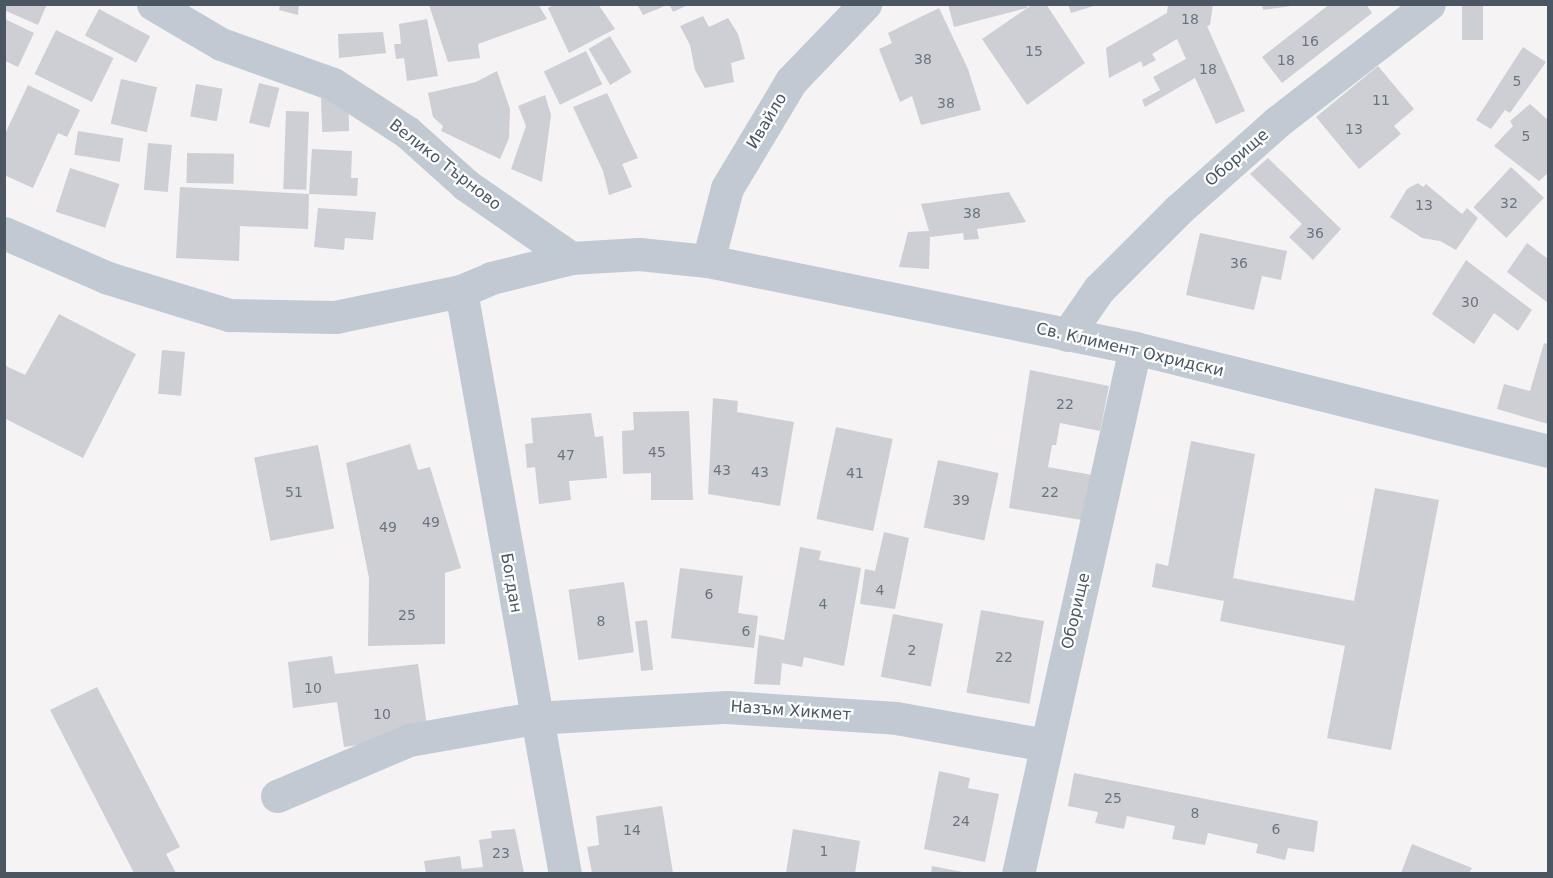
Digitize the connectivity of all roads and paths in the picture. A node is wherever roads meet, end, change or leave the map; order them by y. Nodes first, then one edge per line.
1 (153, 4) edge
2 (865, 4) edge
3 (1429, 4) edge
4 (4, 233) edge
5 (571, 258) junction
6 (708, 261) junction
7 (461, 291) junction
8 (1067, 335) junction
9 (1135, 348) junction
10 (1548, 451) edge
11 (534, 718) junction
12 (1046, 745) junction
13 (277, 796) dead end
14 (565, 873) edge
15 (1018, 873) edge

1 - 5 street, Велико Търново
2 - 6 street, Ивайло
3 - 8 street, Оборище
4 - 7 street, Св. Климент Охридски
5 - 6 street, Св. Климент Охридски
5 - 7 street, Св. Климент Охридски
6 - 8 street, Св. Климент Охридски
7 - 11 street, Богдан
8 - 9 street, Св. Климент Охридски
9 - 10 street, Св. Климент Охридски
9 - 12 street, Оборище
11 - 12 street, Назъм Хикмет
11 - 13 street, Назъм Хикмет
11 - 14 street, Богдан
12 - 15 street, Оборище

